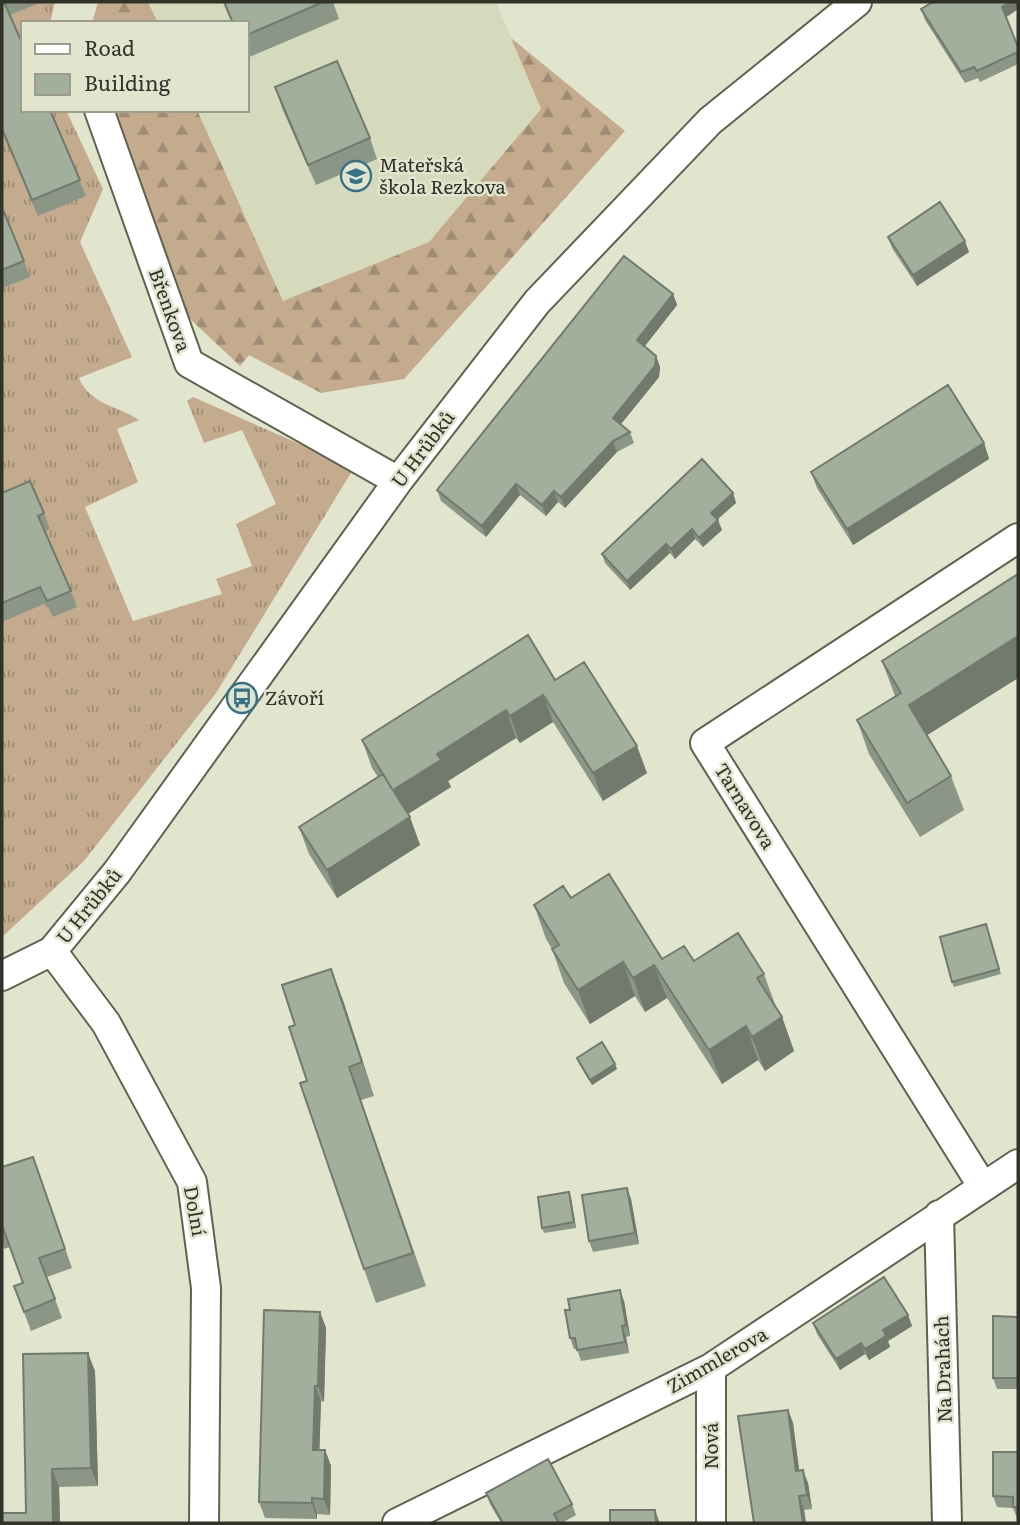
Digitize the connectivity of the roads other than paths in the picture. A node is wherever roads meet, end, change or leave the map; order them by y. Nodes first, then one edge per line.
1 (857, 2) edge
2 (100, 112) edge
3 (398, 481) junction
4 (1018, 538) edge
5 (52, 951) junction
6 (2, 976) edge
7 (1018, 1164) edge
8 (984, 1187) junction
9 (939, 1215) junction
10 (711, 1368) junction
11 (204, 1523) edge
12 (397, 1523) edge
13 (711, 1523) edge
14 (947, 1523) edge

1 - 3 street, U Hrůbků
2 - 3 street, Břenkova
3 - 5 street, U Hrůbků
4 - 8 street, Tarnavova
5 - 6 street
5 - 11 street, Dolní
7 - 8 street, Zimmlerova
8 - 9 street, Zimmlerova
9 - 10 street, Zimmlerova
9 - 14 street, Na Drahách
10 - 12 street, Zimmlerova
10 - 13 street, Nová

